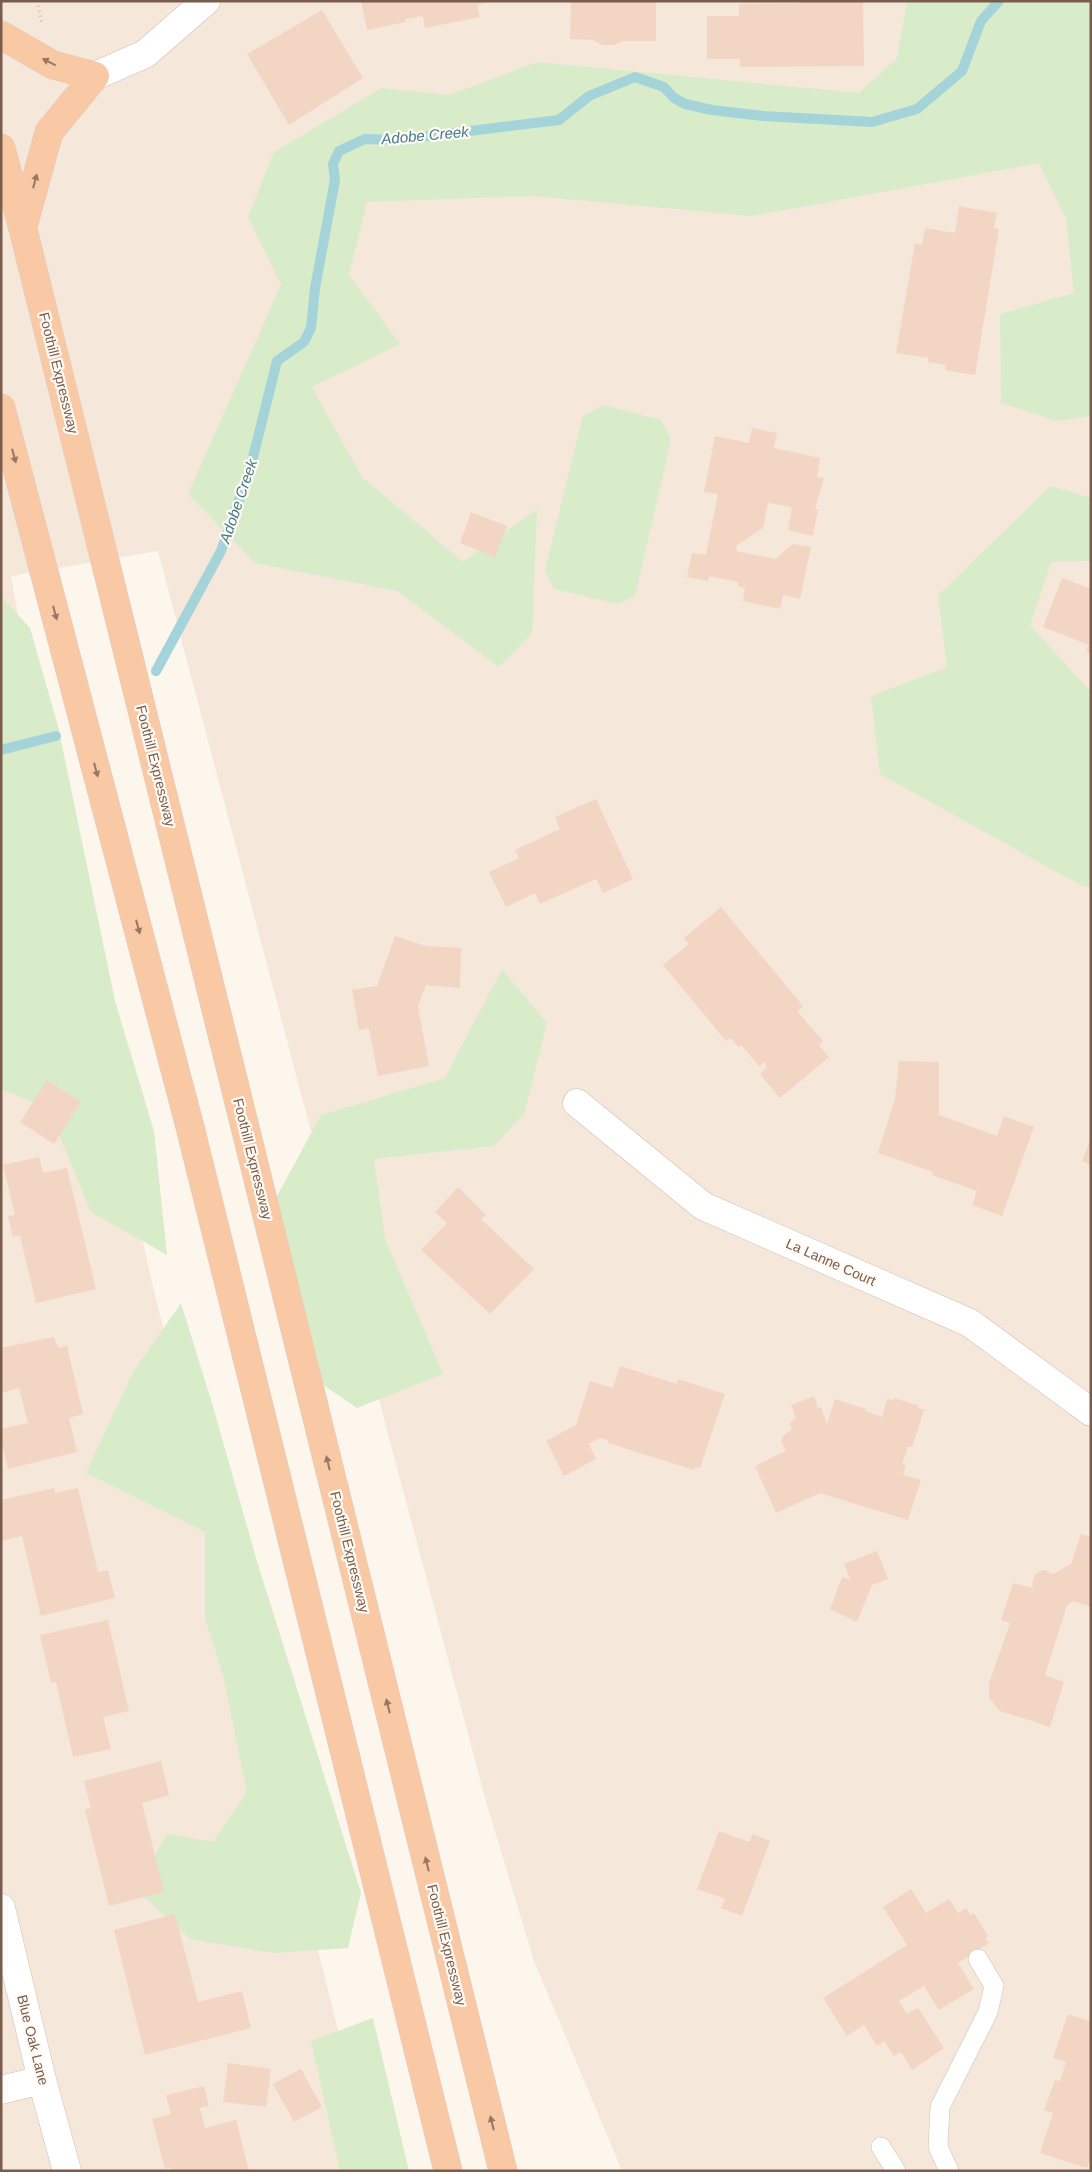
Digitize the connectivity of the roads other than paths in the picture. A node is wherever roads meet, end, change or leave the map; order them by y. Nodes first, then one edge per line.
1 (206, 1) edge
2 (1, 34) edge
3 (95, 76) junction
4 (1, 148) edge
5 (23, 229) junction
6 (1, 408) edge
7 (577, 1103) dead end
8 (1091, 1412) edge
9 (1, 1908) edge
10 (978, 1959) dead end
11 (42, 2080) junction
12 (1, 2090) edge
13 (881, 2147) dead end
14 (67, 2171) edge
15 (448, 2171) edge
16 (503, 2171) edge
17 (896, 2171) edge
18 (949, 2171) edge

1 - 3 street
3 -> 2 highway
5 -> 3 highway
4 - 5 highway, Foothill Expressway
16 -> 5 highway, Foothill Expressway
6 -> 15 highway
7 - 8 street, La Lanne Court
9 - 11 street, Blue Oak Lane
10 - 18 lane
11 - 12 street
11 - 14 street, Blue Oak Lane
13 - 17 lane

